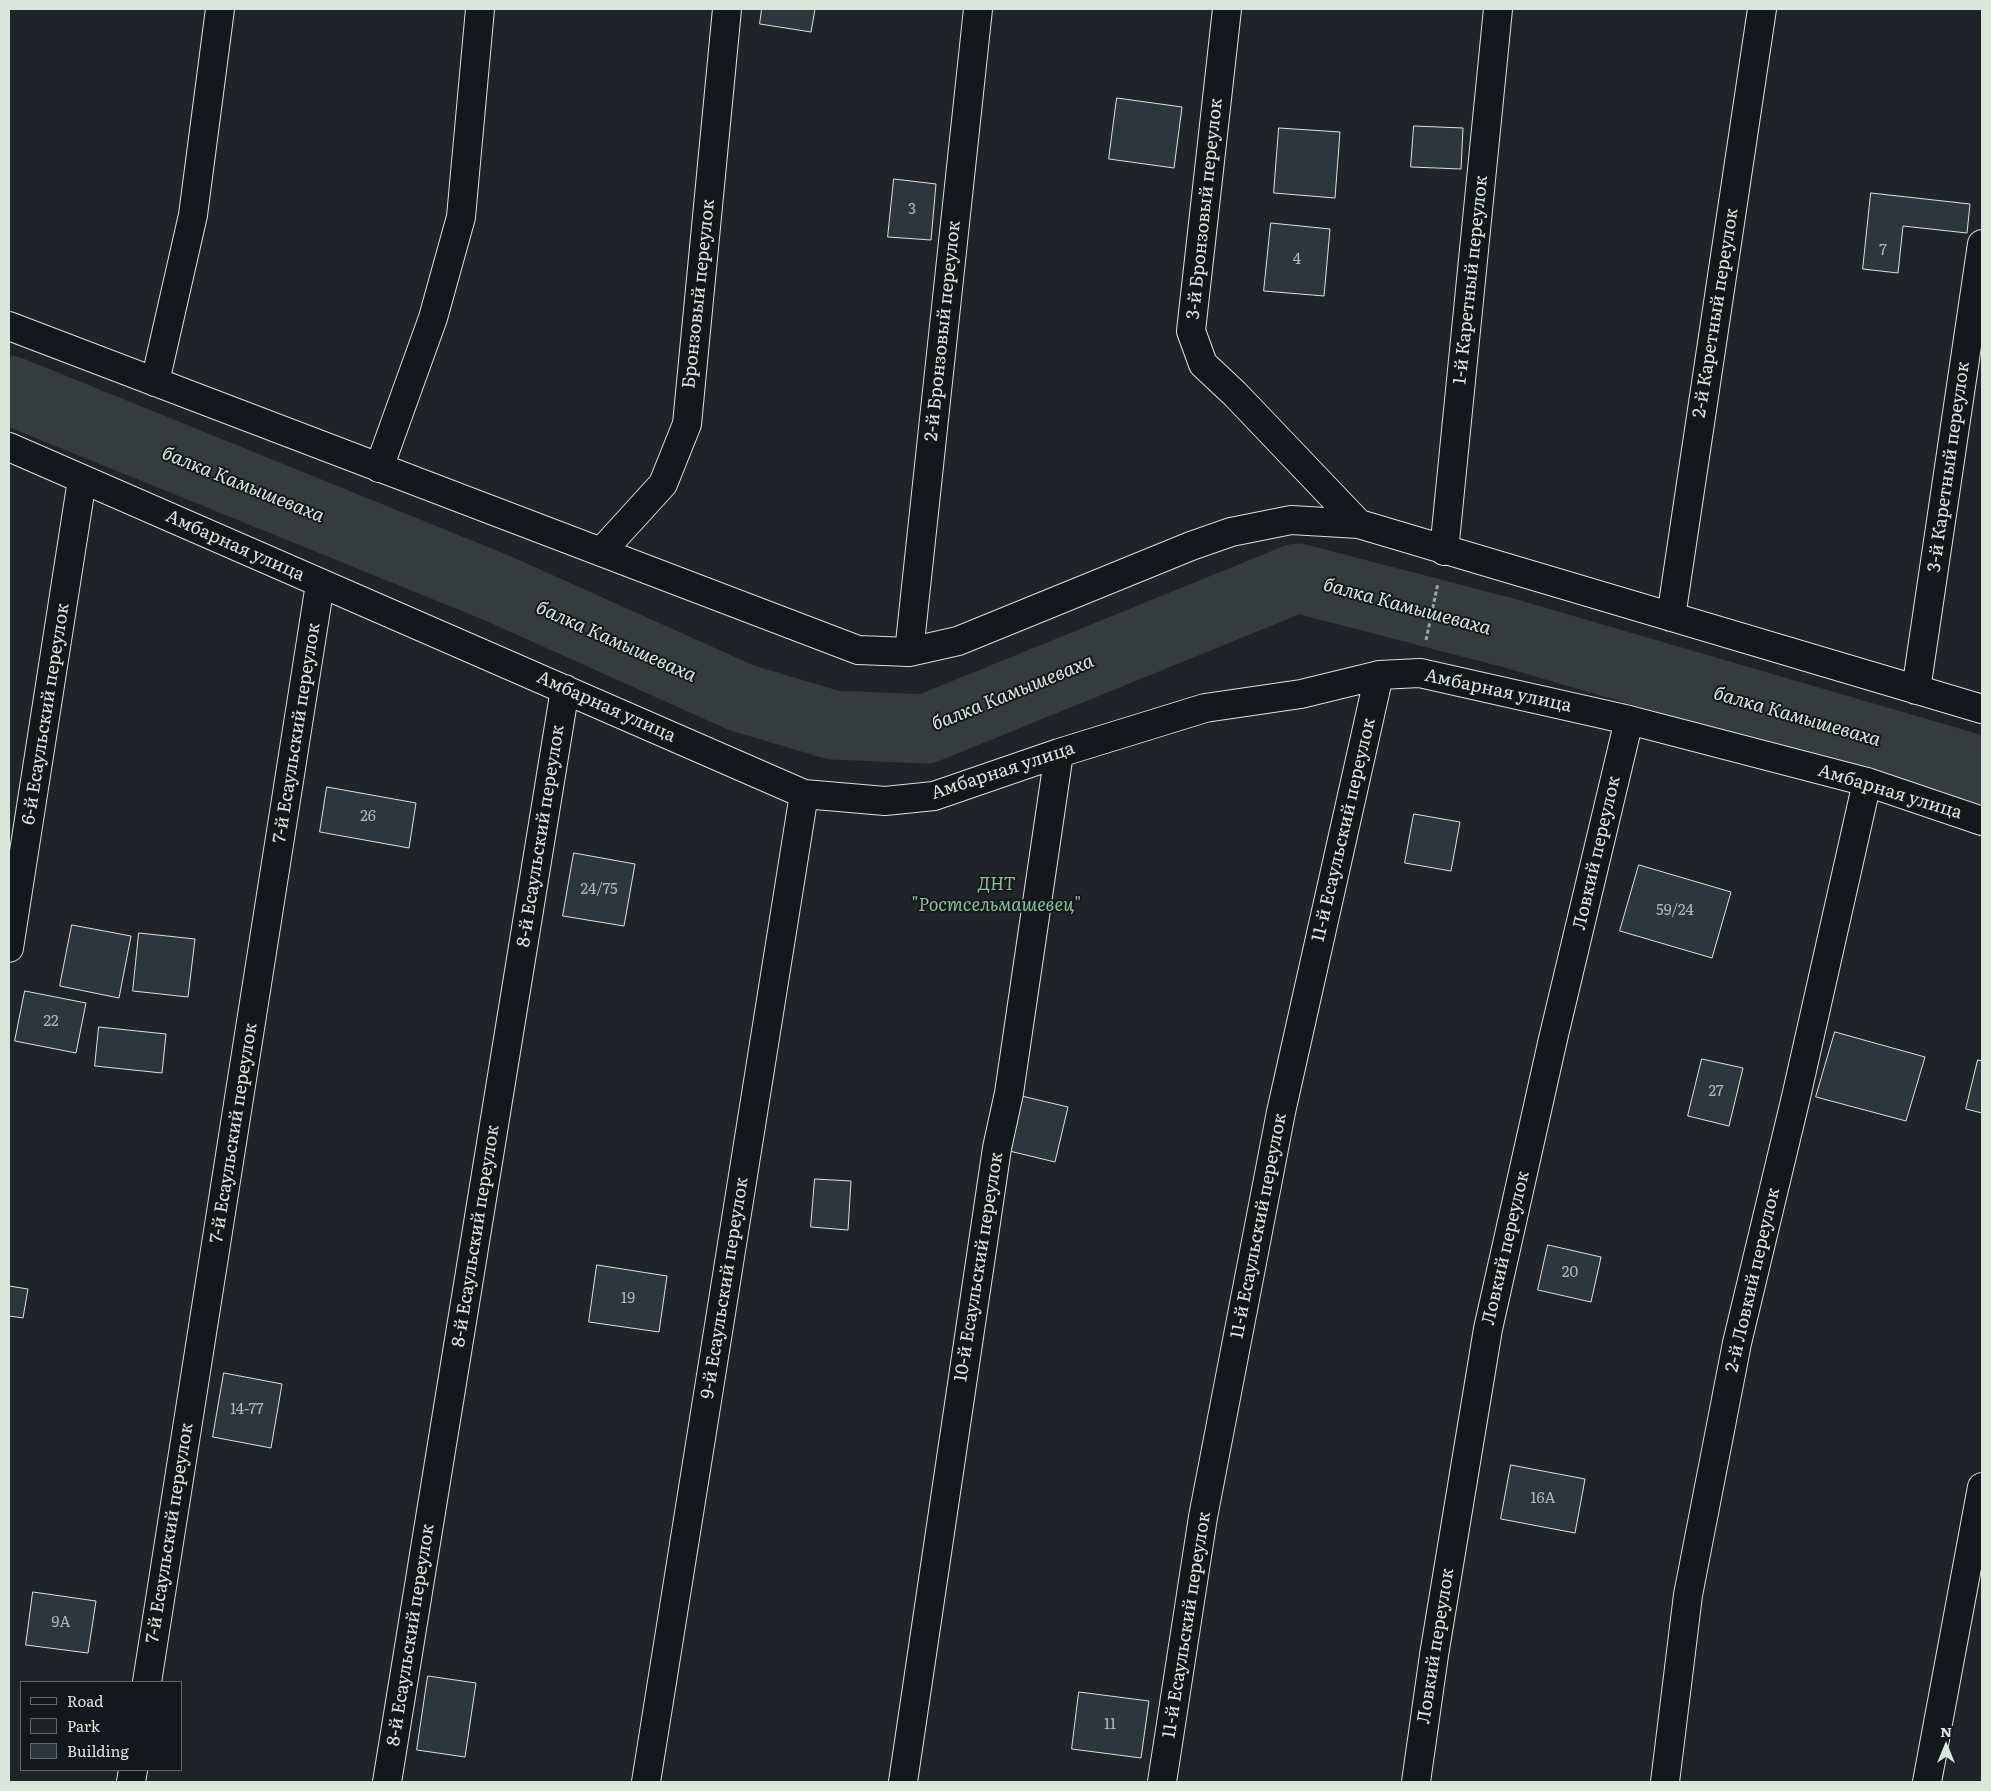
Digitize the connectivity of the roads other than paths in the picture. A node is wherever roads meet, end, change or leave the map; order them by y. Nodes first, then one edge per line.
1 (220, 9) edge
2 (480, 9) edge
3 (727, 9) edge
4 (978, 9) edge
5 (1227, 9) edge
6 (1498, 9) edge
7 (1762, 9) edge
8 (1982, 244) edge
9 (9, 326) edge
10 (154, 382) junction
11 (9, 447) edge
12 (380, 468) junction
13 (82, 480) junction
14 (1359, 524) junction
15 (1444, 551) junction
16 (601, 552) junction
17 (320, 584) junction
18 (1671, 617) junction
19 (909, 652) junction
20 (1379, 675) junction
21 (565, 689) junction
22 (1916, 690) junction
23 (1982, 709) edge
24 (1629, 720) junction
25 (1059, 753) junction
26 (1867, 782) junction
27 (804, 794) junction
28 (1982, 821) edge
29 (9, 948) edge
30 (1982, 1487) edge
31 (147, 1681) edge
32 (387, 1782) edge
33 (646, 1782) edge
34 (903, 1782) edge
35 (1162, 1782) edge
36 (1416, 1782) edge
37 (1664, 1782) edge
38 (1927, 1782) edge

1 - 10 street
2 - 12 street
3 - 16 street, Бронзовый переулок
4 - 19 street, 2-й Бронзовый переулок
5 - 14 street, 3-й Бронзовый переулок
6 - 15 street, 1-й Каретный переулок
7 - 18 street, 2-й Каретный переулок
8 - 22 street, 3-й Каретный переулок
9 - 10 street
10 - 12 street
11 - 13 street, Амбарная улица
12 - 16 street
13 - 17 street, Амбарная улица
13 - 29 street, 6-й Есаульский переулок
14 - 15 street
14 - 19 street
15 - 18 street
16 - 19 street
17 - 21 street, Амбарная улица
17 - 31 street, 7-й Есаульский переулок
18 - 22 street
20 - 24 street, Амбарная улица
20 - 25 street, Амбарная улица
20 - 35 street, 11-й Есаульский переулок
21 - 27 street, Амбарная улица
21 - 32 street, 8-й Есаульский переулок
22 - 23 street
24 - 26 street, Амбарная улица
24 - 36 street, Ловкий переулок
25 - 27 street, Амбарная улица
25 - 34 street, 10-й Есаульский переулок
26 - 28 street, Амбарная улица
26 - 37 street, 2-й Ловкий переулок
27 - 33 street, 9-й Есаульский переулок
30 - 38 street

